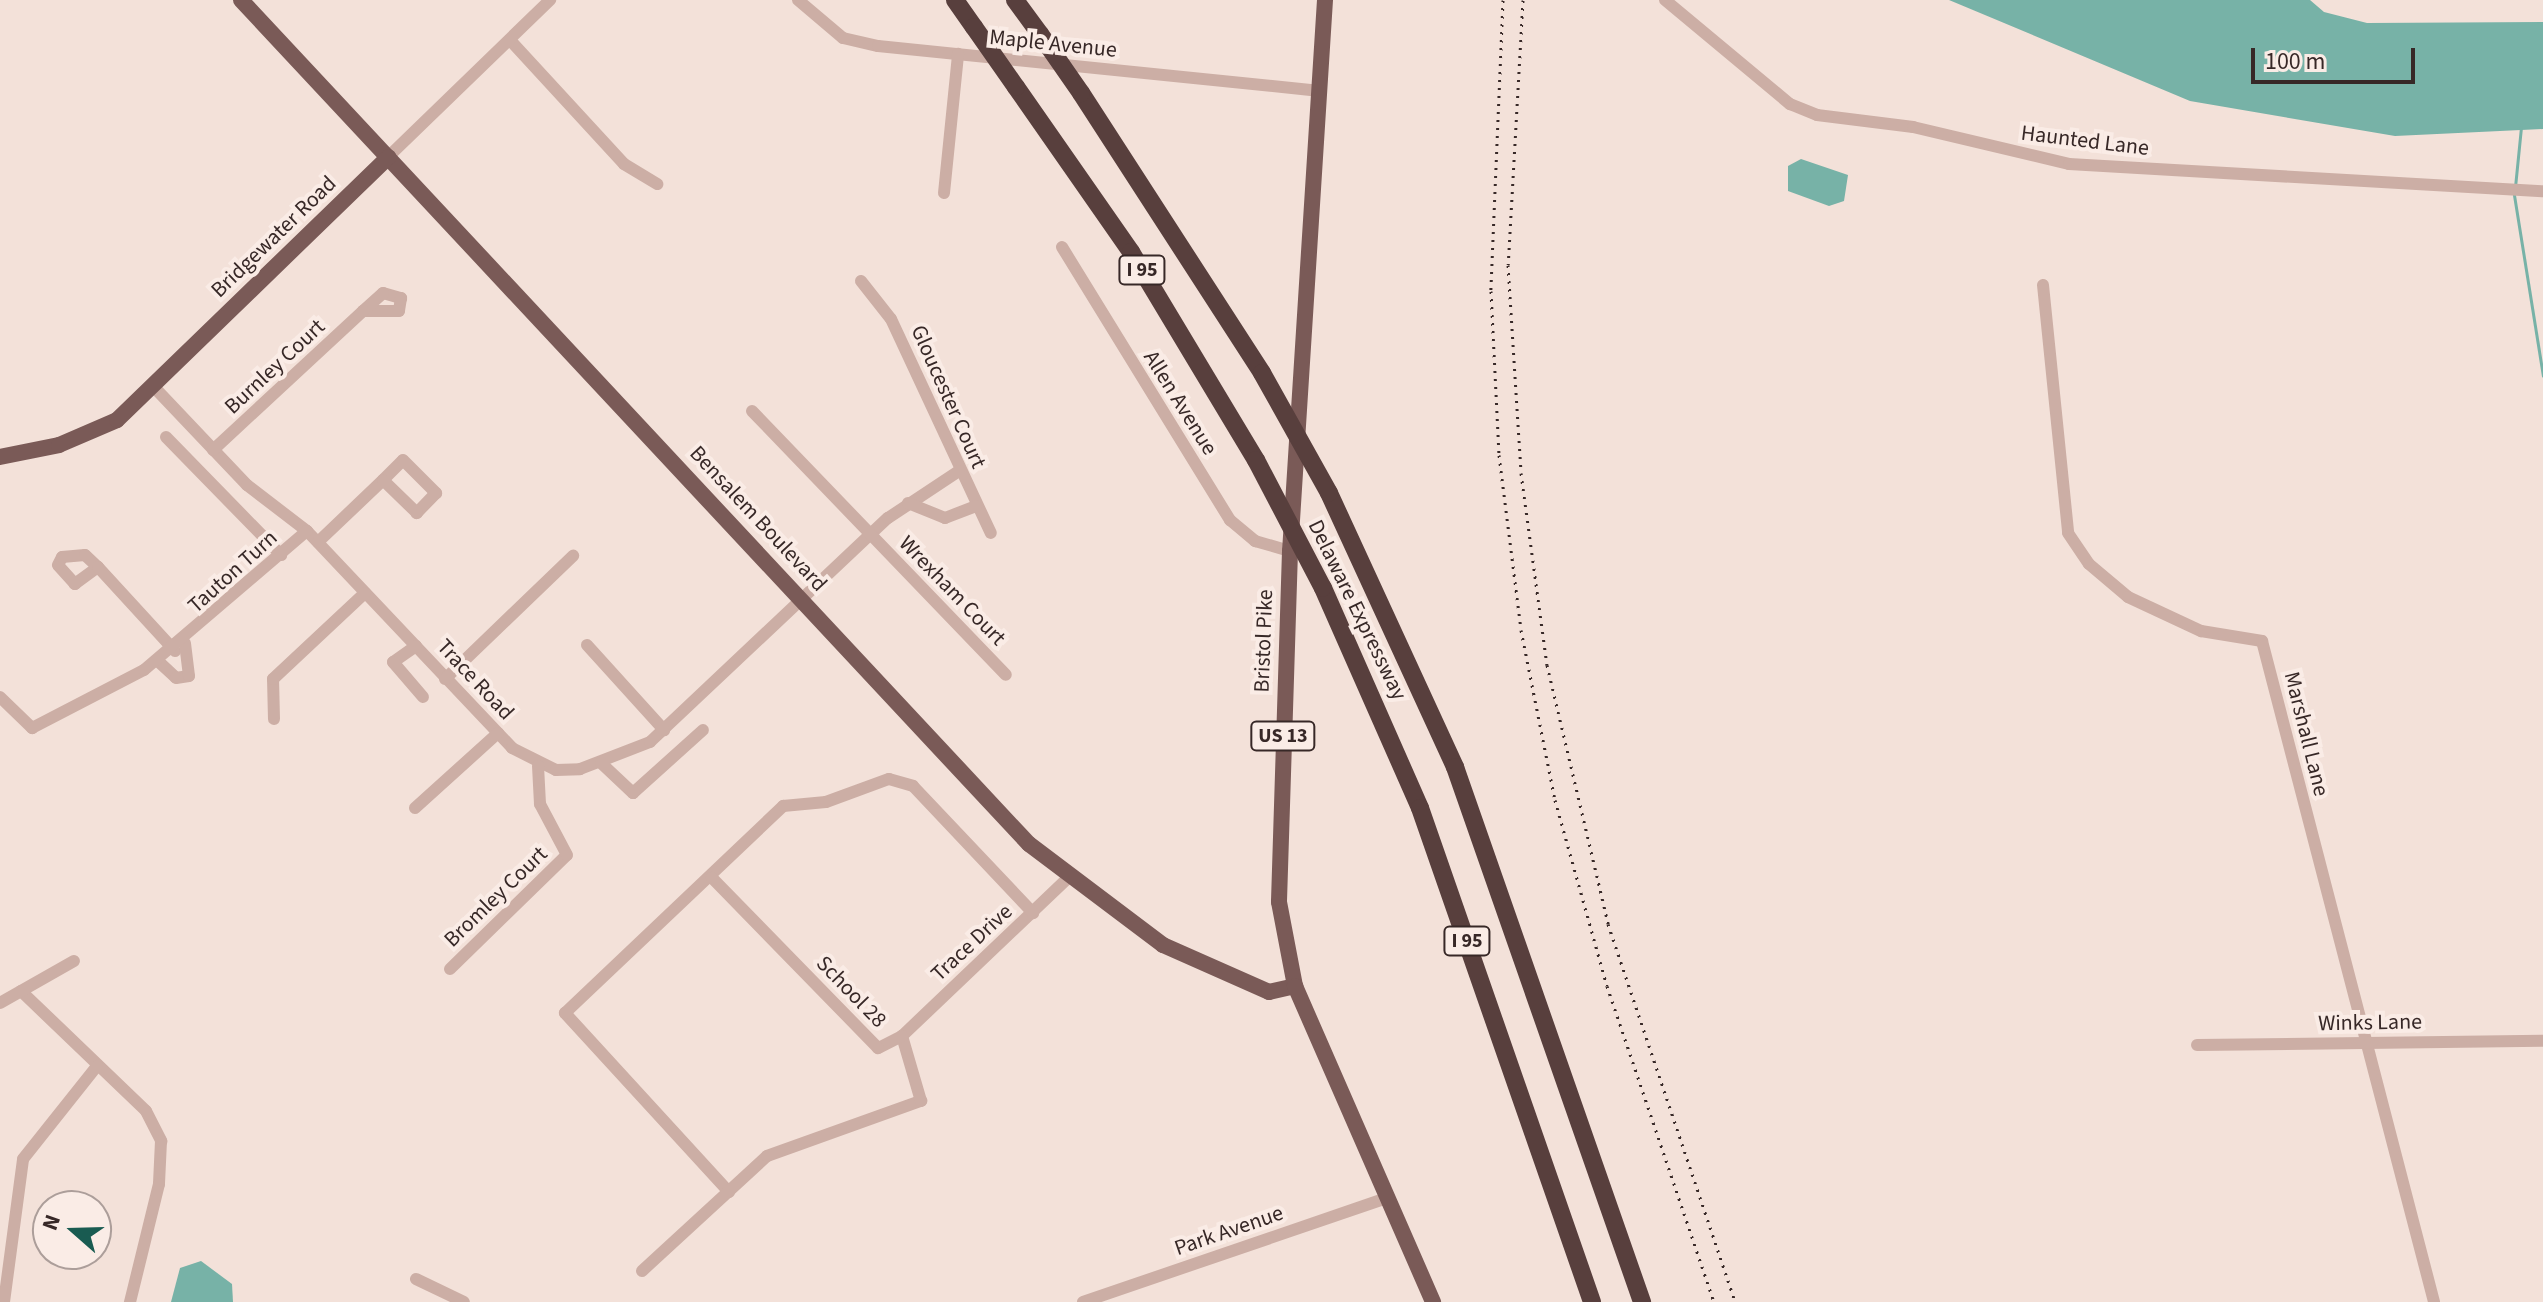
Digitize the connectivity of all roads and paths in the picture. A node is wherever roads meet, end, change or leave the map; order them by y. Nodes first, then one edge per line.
1 (241, 0) edge
2 (550, 0) edge
3 (798, 0) edge
4 (955, 0) edge
5 (1015, 0) edge
6 (1325, 0) edge
7 (1665, 0) edge
8 (510, 40) junction
9 (958, 54) junction
10 (1318, 91) junction
11 (388, 157) junction
12 (657, 184) dead end
13 (2543, 191) edge
14 (944, 193) dead end
15 (1062, 247) dead end
16 (861, 281) dead end
17 (2043, 285) dead end
18 (363, 311) dead end
19 (153, 386) junction
20 (752, 411) dead end
21 (166, 437) dead end
22 (213, 450) junction
23 (0, 457) edge
24 (959, 471) junction
25 (383, 480) junction
26 (908, 503) junction
27 (976, 506) junction
28 (307, 531) junction
29 (991, 533) dead end
30 (870, 535) junction
31 (318, 542) junction
32 (1290, 551) junction
33 (281, 555) junction
34 (573, 556) dead end
35 (98, 567) dead end
36 (365, 593) junction
37 (801, 597) junction
38 (587, 645) dead end
39 (416, 646) junction
40 (180, 647) junction
41 (159, 662) junction
42 (1006, 675) dead end
43 (445, 679) junction
44 (0, 697) edge
45 (423, 697) dead end
46 (274, 719) dead end
47 (664, 730) junction
48 (703, 730) dead end
49 (498, 733) junction
50 (601, 763) junction
51 (538, 766) junction
52 (415, 808) dead end
53 (712, 878) junction
54 (1068, 878) junction
55 (1033, 913) junction
56 (74, 961) dead end
57 (450, 969) dead end
58 (1295, 986) junction
59 (21, 991) junction
60 (0, 1003) edge
61 (902, 1036) junction
62 (2543, 1041) edge
63 (2367, 1043) junction
64 (2197, 1045) dead end
65 (97, 1066) junction
66 (729, 1192) junction
67 (1387, 1198) junction
68 (642, 1271) dead end
69 (416, 1279) dead end
70 (4, 1302) edge
71 (130, 1302) edge
72 (464, 1302) edge
73 (1083, 1302) edge
74 (1433, 1302) edge
75 (1592, 1302) edge
76 (1642, 1302) edge
77 (2434, 1302) edge

1 - 11 main road, Bensalem Boulevard
2 - 8 street, Bridgewater Road
3 - 9 street, Maple Avenue
4 - 75 highway, Delaware Expressway / I 95, bridge
5 - 76 highway, Delaware Expressway / I 95, bridge
6 - 10 main road, Bristol Pike / US 13
7 - 13 street, Haunted Lane
8 - 11 street, Bridgewater Road
8 - 12 street
9 - 10 street, Maple Avenue
9 - 14 street
10 - 32 main road, Bristol Pike / US 13
11 - 19 main road, Bridgewater Road
11 - 37 main road, Bensalem Boulevard
15 - 32 street, Allen Avenue
16 - 24 street, Gloucester Court
17 - 63 street, Marshall Lane
18 - 22 street, Burnley Court
19 - 22 street, Trace Road
19 - 23 main road, Bridgewater Road
20 - 30 street, Wrexham Court
21 - 33 street
22 - 28 street, Trace Road
24 - 26 street
24 - 27 street, Gloucester Court
25 - 25 street
25 - 31 street
26 - 27 street
26 - 30 street
27 - 29 street, Gloucester Court
28 - 31 street, Trace Road
28 - 33 street, Tauton Turn
30 - 37 street
30 - 42 street, Wrexham Court
31 - 36 street, Trace Road
32 - 58 main road, Bristol Pike / US 13
33 - 40 street, Tauton Turn
34 - 43 street
35 - 40 street
36 - 39 street, Trace Road
36 - 46 street
37 - 47 street
37 - 54 main road, Bensalem Boulevard
38 - 47 street
39 - 43 street, Trace Road
39 - 45 street
40 - 41 street, Tauton Turn
40 - 41 street, Tauton Turn
41 - 44 street, Tauton Turn
43 - 49 street, Trace Road
47 - 50 street
48 - 50 street
49 - 51 street, Trace Road
49 - 52 street
50 - 51 street
51 - 57 street, Bromley Court
53 - 55 street
53 - 61 street, School 28
53 - 66 street
54 - 55 street, Trace Drive
54 - 58 main road, Bensalem Boulevard
55 - 61 street, Trace Drive
56 - 59 street
58 - 67 main road, Bristol Pike / US 13
59 - 60 street
59 - 65 street
61 - 66 street, School 28
62 - 63 street, Winks Lane
63 - 64 street, Winks Lane
63 - 77 street, Marshall Lane
65 - 70 street
65 - 71 street
66 - 68 street, School 28
67 - 73 street, Park Avenue
67 - 74 main road, Bristol Pike / US 13
69 - 72 street

